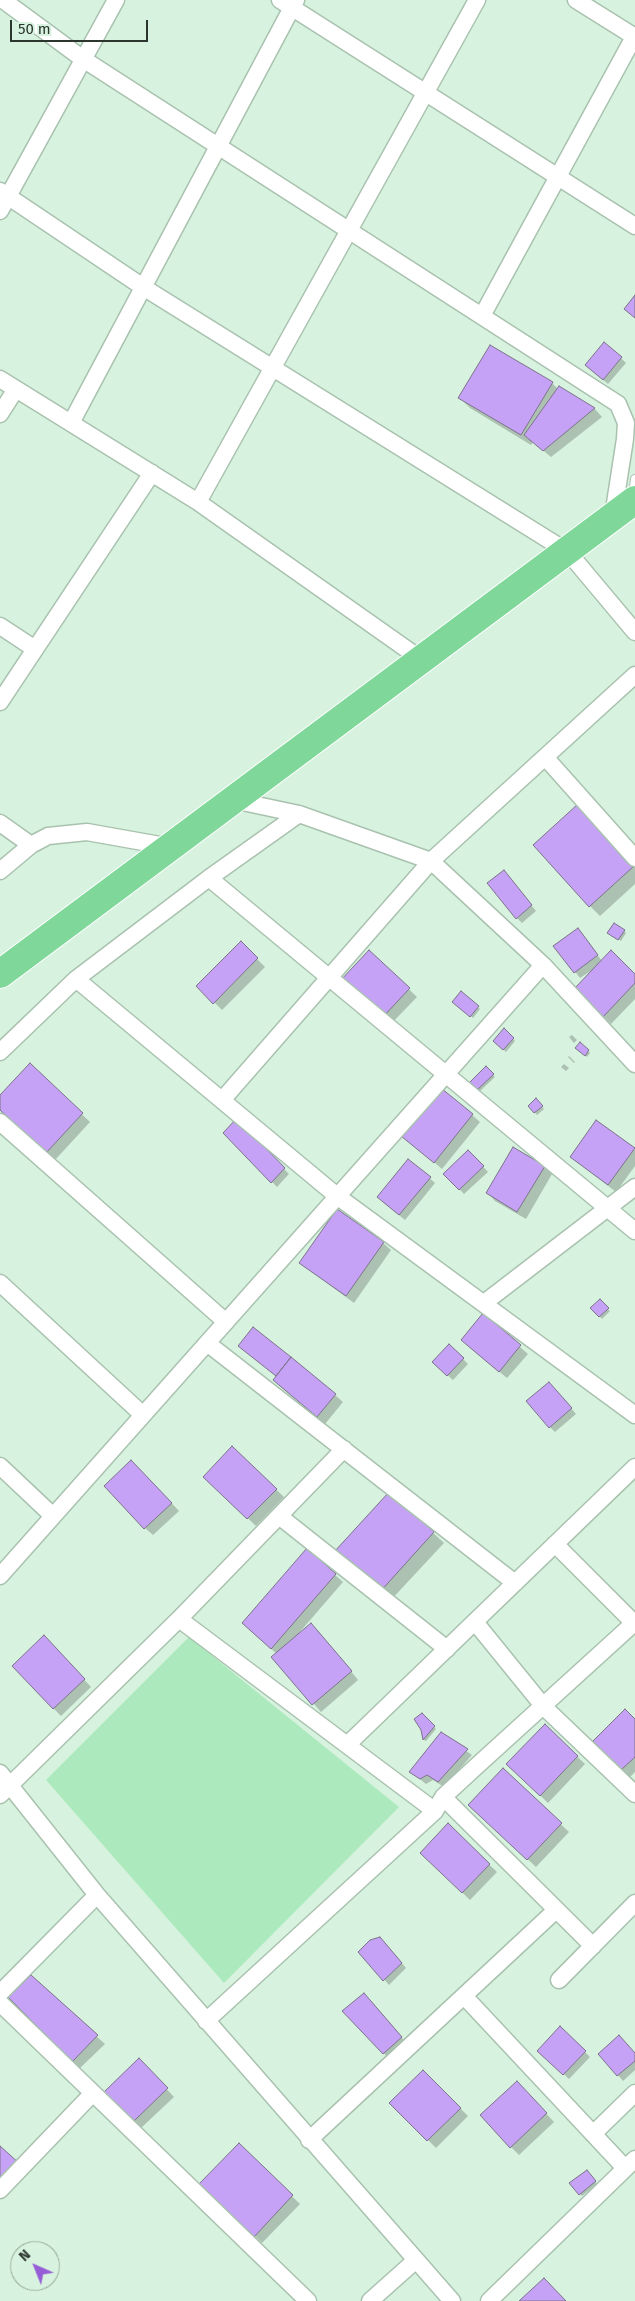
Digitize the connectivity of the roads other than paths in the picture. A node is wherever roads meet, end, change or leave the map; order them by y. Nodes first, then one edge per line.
1 (3, 0) edge
2 (116, 0) edge
3 (477, 0) edge
4 (576, 0) edge
5 (289, 3) edge
6 (635, 36) edge
7 (83, 59) junction
8 (426, 92) junction
9 (218, 146) junction
10 (559, 175) junction
11 (3, 200) edge
12 (635, 226) edge
13 (349, 230) junction
14 (143, 287) junction
15 (482, 316) junction
16 (273, 368) junction
17 (0, 379) edge
18 (16, 389) junction
19 (0, 414) edge
20 (70, 423) junction
21 (152, 474) junction
22 (629, 499) edge
23 (198, 502) junction
24 (568, 552) junction
25 (0, 626) edge
26 (635, 632) edge
27 (35, 649) junction
28 (422, 660) junction
29 (635, 675) edge
30 (0, 702) edge
31 (545, 757) junction
32 (233, 800) junction
33 (298, 814) junction
34 (0, 823) edge
35 (31, 845) junction
36 (171, 847) junction
37 (635, 858) edge
38 (431, 861) junction
39 (0, 871) edge
40 (209, 878) junction
41 (543, 965) junction
42 (0, 974) edge
43 (329, 978) junction
44 (76, 979) junction
45 (0, 1052) edge
46 (635, 1064) edge
47 (445, 1075) junction
48 (223, 1099) junction
49 (0, 1122) edge
50 (635, 1187) edge
51 (338, 1196) junction
52 (607, 1208) junction
53 (635, 1231) edge
54 (0, 1283) edge
55 (484, 1303) junction
56 (226, 1322) junction
57 (207, 1343) junction
58 (143, 1415) junction
59 (635, 1415) edge
60 (344, 1449) junction
61 (0, 1466) edge
62 (635, 1467) edge
63 (54, 1516) junction
64 (279, 1516) junction
65 (555, 1544) junction
66 (0, 1576) edge
67 (515, 1583) junction
68 (179, 1620) junction
69 (475, 1622) junction
70 (635, 1624) edge
71 (447, 1649) junction
72 (544, 1707) junction
73 (348, 1745) junction
74 (3, 1785) edge
75 (635, 1794) edge
76 (439, 1804) junction
77 (97, 1894) junction
78 (635, 1903) edge
79 (556, 1910) junction
80 (593, 1946) junction
81 (559, 1980) dead end
82 (0, 1993) edge
83 (464, 1996) junction
84 (0, 2003) edge
85 (206, 2021) junction
86 (93, 2093) junction
87 (635, 2093) edge
88 (593, 2134) junction
89 (309, 2140) junction
90 (630, 2164) edge
91 (0, 2190) edge
92 (416, 2260) junction
93 (308, 2301) edge
94 (370, 2301) edge
95 (452, 2301) edge
96 (489, 2301) edge

1 - 7 street
2 - 7 street
3 - 8 street
4 - 6 street
5 - 8 street
5 - 9 street
6 - 10 street
7 - 9 street
7 - 11 street
8 - 10 street
8 - 13 street
9 - 13 street
9 - 14 street
10 - 12 street
10 - 15 street
11 - 14 street
13 - 15 street
13 - 16 street
14 - 16 street
14 - 20 street
15 - 22 street
16 - 23 street
16 - 24 street
17 - 18 street
18 - 19 street
18 - 20 street
20 - 21 street
21 - 23 street
21 - 27 street
22 - 24 highway
23 - 28 street
24 - 26 street
24 - 28 highway
25 - 27 street
27 - 30 street
28 - 32 highway
29 - 31 street
31 - 37 street
31 - 38 street
32 - 33 street
32 - 36 highway
33 - 38 street
33 - 40 street
34 - 35 street
35 - 36 street
35 - 39 street
36 - 42 highway
38 - 41 street
38 - 43 street
40 - 43 street
40 - 44 street
41 - 46 street
41 - 47 street
43 - 47 street
43 - 48 street
44 - 45 street
44 - 48 street
47 - 51 street
47 - 52 street
48 - 51 street
49 - 56 street
50 - 52 street
51 - 55 street
51 - 56 street
52 - 53 street
52 - 55 street
54 - 58 street
55 - 59 street
56 - 57 street
57 - 58 street
57 - 60 street
58 - 63 street
60 - 64 street
60 - 67 street
61 - 63 street
62 - 65 street
63 - 66 street
64 - 68 street
64 - 71 street
65 - 67 street
65 - 70 street
67 - 69 street
68 - 73 street
68 - 74 street
69 - 71 street
69 - 72 street
70 - 72 street
71 - 73 street
72 - 75 street
72 - 76 street
73 - 76 street
74 - 77 street
76 - 79 street
76 - 85 street
77 - 82 street
77 - 85 street
78 - 80 street
79 - 80 street
79 - 83 street
80 - 81 street
83 - 88 street
83 - 89 street
84 - 86 street
85 - 89 street
86 - 91 street
86 - 93 street
87 - 88 street
88 - 90 street
89 - 92 street
90 - 96 street
92 - 94 street
92 - 95 street

